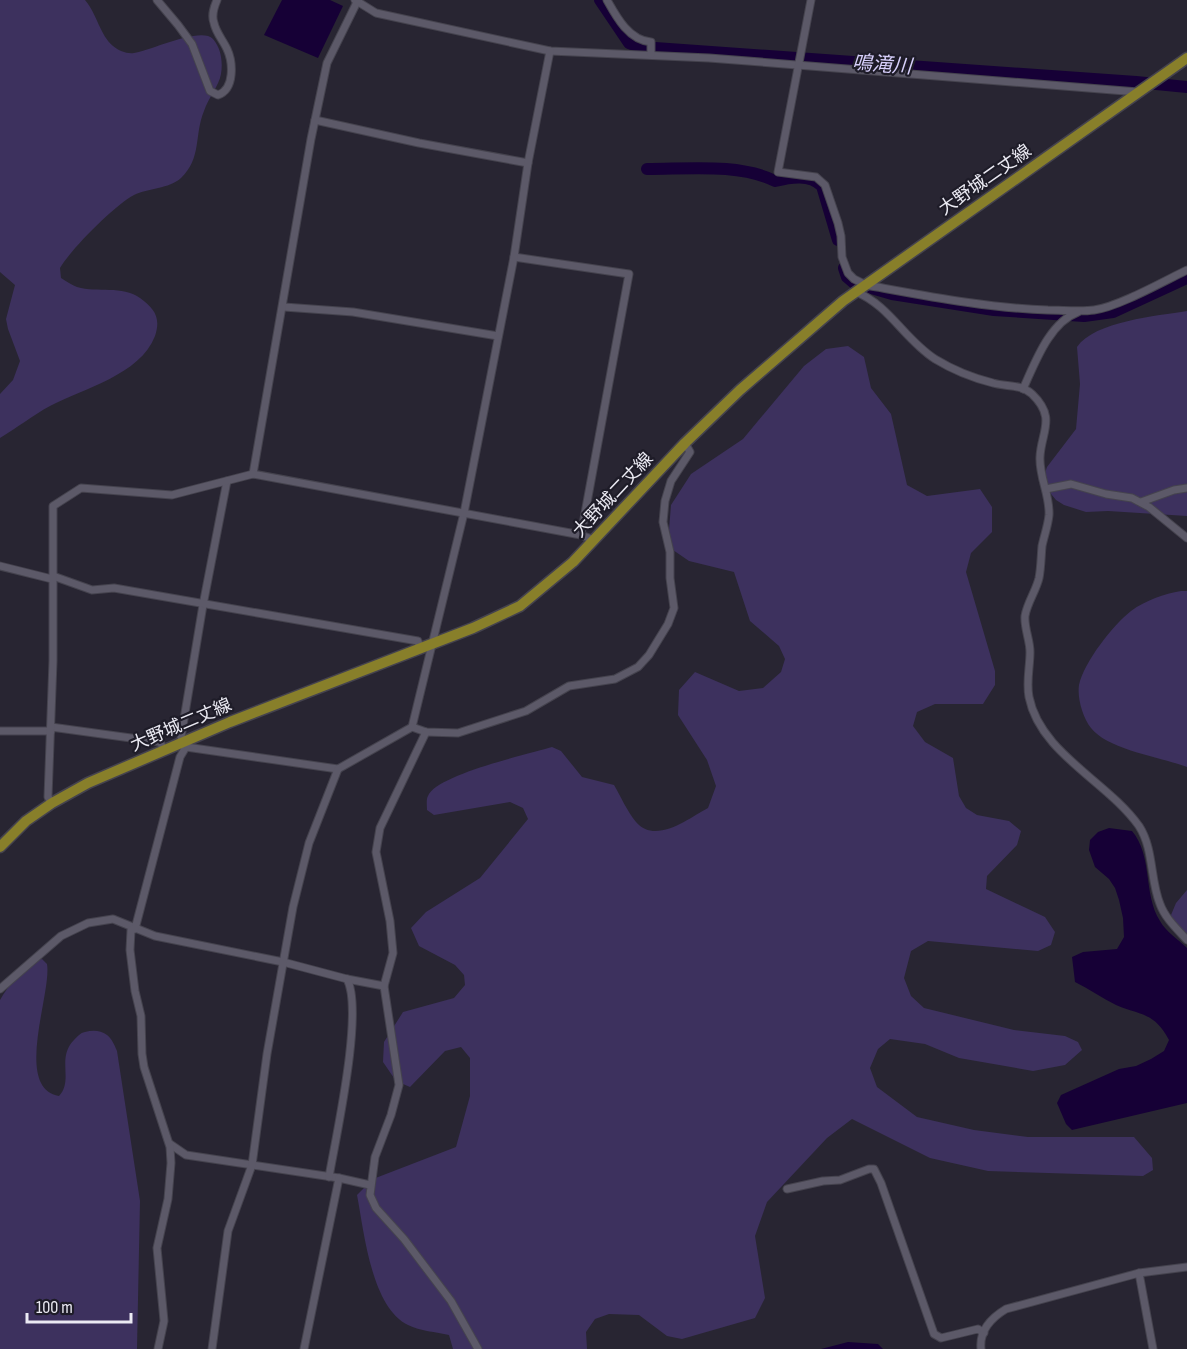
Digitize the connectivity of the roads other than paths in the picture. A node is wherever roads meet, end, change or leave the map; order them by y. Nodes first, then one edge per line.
1 (157, 0) edge
2 (217, 0) edge
3 (607, 0) edge
4 (811, 0) edge
5 (356, 1) edge
6 (550, 51) junction
7 (651, 54) junction
8 (1187, 57) edge
9 (798, 65) junction
10 (1138, 92) junction
11 (315, 120) junction
12 (528, 163) junction
13 (514, 257) junction
14 (1187, 270) edge
15 (866, 285) junction
16 (856, 292) junction
17 (284, 307) junction
18 (1082, 311) junction
19 (498, 336) junction
20 (1023, 389) junction
21 (685, 442) junction
22 (253, 474) junction
23 (227, 481) junction
24 (1187, 488) edge
25 (1046, 489) junction
26 (1141, 502) junction
27 (464, 513) junction
28 (581, 535) junction
29 (1187, 538) edge
30 (594, 540) junction
31 (0, 567) edge
32 (52, 577) junction
33 (203, 605) junction
34 (433, 644) junction
35 (420, 649) junction
36 (412, 727) junction
37 (51, 729) junction
38 (0, 731) edge
39 (426, 732) junction
40 (185, 744) junction
41 (164, 750) junction
42 (338, 769) junction
43 (52, 803) junction
44 (0, 848) edge
45 (135, 929) junction
46 (1187, 940) edge
47 (283, 962) junction
48 (347, 979) junction
49 (384, 986) junction
50 (0, 989) edge
51 (170, 1144) junction
52 (252, 1165) junction
53 (329, 1177) junction
54 (339, 1178) junction
55 (370, 1185) junction
56 (787, 1190) dead end
57 (1187, 1266) edge
58 (1139, 1273) junction
59 (984, 1333) junction
60 (158, 1349) edge
61 (212, 1349) edge
62 (304, 1349) edge
63 (478, 1349) edge
64 (981, 1349) edge
65 (1153, 1349) edge

1 - 2 street
3 - 7 street
4 - 9 street
5 - 6 street
5 - 11 street
6 - 7 street
6 - 12 street
7 - 9 street
8 - 10 main road, 大野城二丈線
9 - 10 street
9 - 15 street
10 - 15 main road, 大野城二丈線
11 - 12 street
11 - 17 street
12 - 13 street
13 - 19 street
13 - 28 street
14 - 18 street
15 - 16 main road, 大野城二丈線
15 - 18 street
16 - 20 street
16 - 21 main road, 大野城二丈線
17 - 19 street
17 - 22 street
18 - 20 street
19 - 27 street
20 - 25 street
21 - 30 main road, 大野城二丈線
21 - 39 street
22 - 23 street
22 - 27 street
23 - 32 street
23 - 33 street
24 - 26 street
25 - 26 street
25 - 46 street
26 - 29 street
27 - 28 street
27 - 34 street
28 - 30 street
30 - 34 main road, 大野城二丈線
31 - 32 street
32 - 33 street
32 - 37 street
33 - 35 street
33 - 40 street
34 - 35 main road, 大野城二丈線
34 - 36 street
35 - 40 main road, 大野城二丈線
36 - 39 street
36 - 42 street
37 - 38 street
37 - 41 street
37 - 43 street
39 - 49 street
40 - 41 main road, 大野城二丈線
40 - 42 street
40 - 45 street
41 - 43 main road, 大野城二丈線
42 - 47 street
43 - 44 main road, 大野城二丈線
45 - 47 street
45 - 50 street
45 - 51 street
47 - 48 street
47 - 52 street
48 - 49 street
48 - 53 street
49 - 55 street
51 - 52 street
51 - 60 street
52 - 53 street
52 - 61 street
53 - 54 street
54 - 55 street
54 - 62 street
55 - 63 street
56 - 59 street
57 - 58 street
58 - 59 street
58 - 65 street
59 - 64 street

